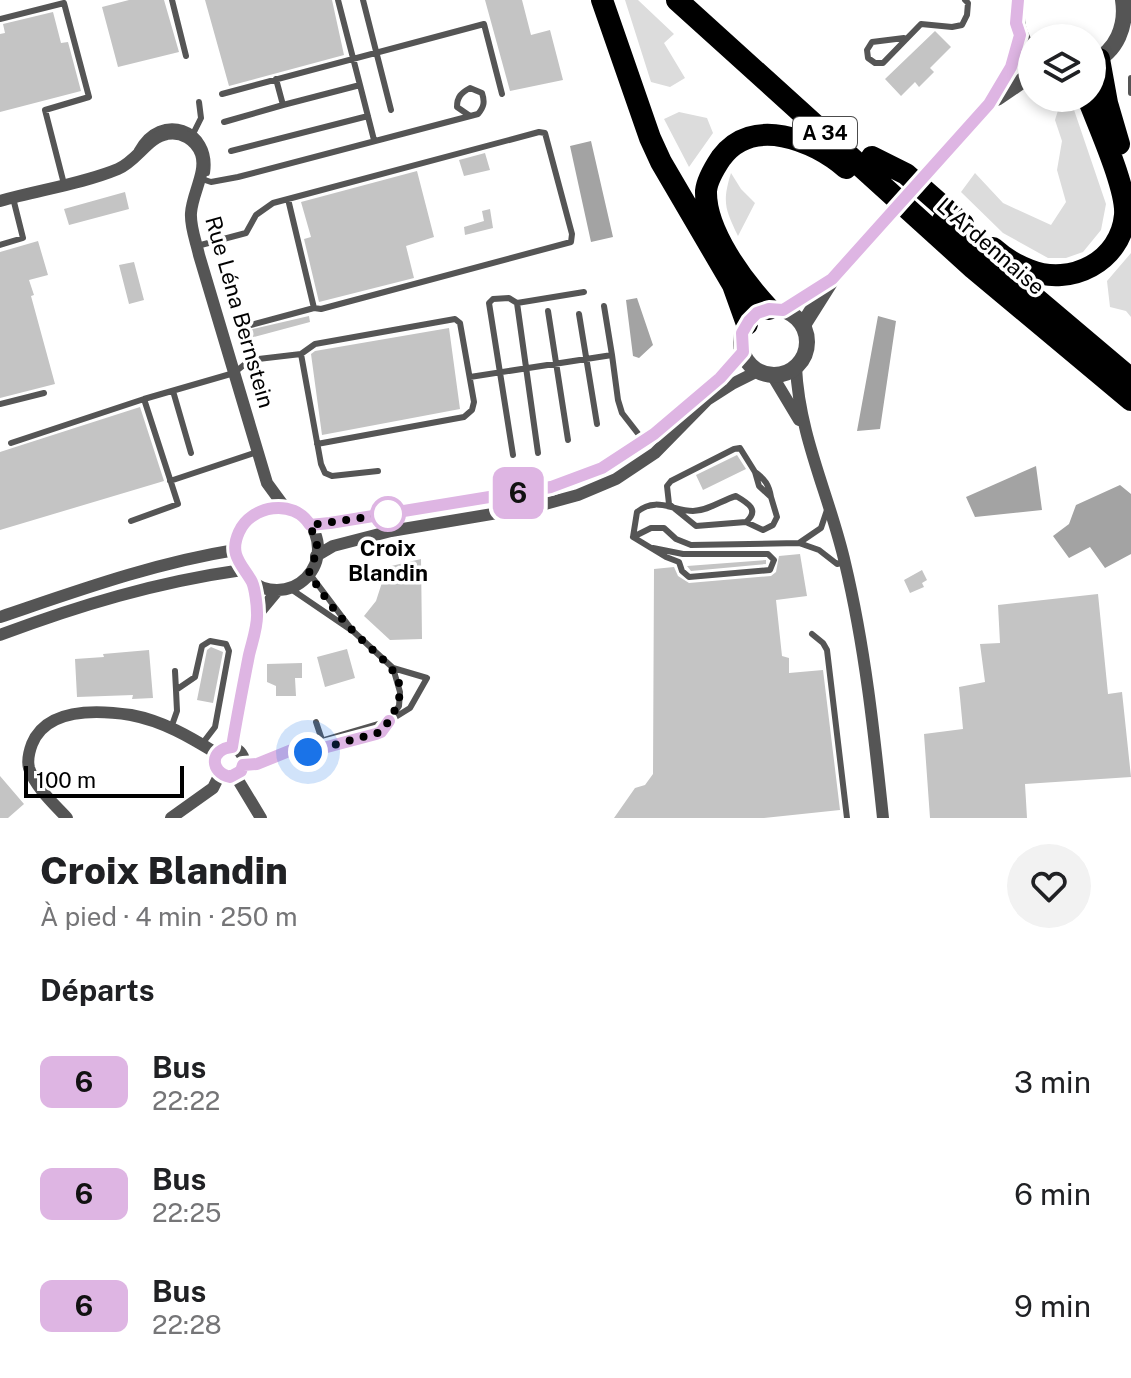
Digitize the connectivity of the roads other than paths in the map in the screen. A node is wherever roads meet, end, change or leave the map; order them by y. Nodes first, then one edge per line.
1 (172, 0) edge
2 (338, 0) edge
3 (363, 0) edge
4 (602, 0) edge
5 (677, 0) edge
6 (699, 0) edge
7 (965, 0) edge
8 (1018, 0) edge
9 (1123, 0) edge
10 (0, 19) edge
11 (1127, 21) edge
12 (1018, 29) edge
13 (904, 38) junction
14 (1018, 42) edge
15 (1106, 52) edge
16 (377, 53) junction
17 (186, 56) dead end
18 (354, 59) junction
19 (1131, 78) edge
20 (276, 79) junction
21 (1018, 84) edge
22 (360, 85) junction
23 (1131, 93) edge
24 (222, 94) dead end
25 (502, 94) dead end
26 (1106, 99) edge
27 (199, 102) dead end
28 (989, 104) junction
29 (283, 105) junction
30 (391, 110) dead end
31 (1093, 112) edge
32 (368, 116) junction
33 (470, 116) junction
34 (224, 122) dead end
35 (192, 136) junction
36 (374, 140) junction
37 (231, 151) dead end
38 (872, 157) junction
39 (202, 178) junction
40 (1131, 179) edge
41 (64, 184) junction
42 (6, 199) edge
43 (288, 199) junction
44 (0, 245) edge
45 (197, 246) junction
46 (973, 268) junction
47 (832, 279) junction
48 (584, 292) dead end
49 (517, 303) junction
50 (604, 306) dead end
51 (314, 308) junction
52 (776, 309) junction
53 (548, 311) dead end
54 (579, 314) dead end
55 (747, 324) junction
56 (803, 325) junction
57 (247, 326) dead end
58 (743, 352) junction
59 (301, 354) junction
60 (612, 355) junction
61 (587, 359) junction
62 (556, 364) junction
63 (796, 367) junction
64 (525, 368) junction
65 (500, 372) junction
66 (234, 373) junction
67 (765, 373) junction
68 (470, 377) junction
69 (1131, 379) edge
70 (173, 391) junction
71 (44, 393) dead end
72 (144, 399) junction
73 (1131, 400) edge
74 (0, 404) edge
75 (597, 424) dead end
76 (804, 430) junction
77 (568, 440) dead end
78 (644, 441) junction
79 (11, 443) dead end
80 (317, 444) junction
81 (258, 452) junction
82 (191, 453) dead end
83 (538, 453) dead end
84 (513, 455) dead end
85 (378, 471) dead end
86 (170, 481) junction
87 (669, 504) junction
88 (829, 506) junction
89 (286, 509) junction
90 (131, 521) dead end
91 (746, 522) junction
92 (310, 525) junction
93 (633, 537) junction
94 (799, 543) junction
95 (653, 548) junction
96 (235, 550) junction
97 (316, 556) junction
98 (845, 561) junction
99 (242, 570) junction
100 (309, 573) junction
101 (251, 581) junction
102 (283, 588) junction
103 (258, 614) junction
104 (0, 617) edge
105 (354, 632) junction
106 (812, 634) dead end
107 (0, 635) edge
108 (393, 668) junction
109 (175, 671) dead end
110 (176, 690) junction
111 (389, 721) junction
112 (316, 722) dead end
113 (171, 728) junction
114 (322, 740) junction
115 (202, 744) junction
116 (232, 747) junction
117 (294, 749) junction
118 (216, 753) junction
119 (239, 770) junction
120 (220, 774) junction
121 (67, 818) edge
122 (171, 818) edge
123 (261, 818) edge
124 (847, 818) edge
125 (883, 818) edge

1 - 17 lane
2 - 18 lane
3 - 16 lane
4 - 55 highway
5 - 46 highway, L'Ardennaise / A 34
6 - 38 highway, L'Ardennaise / A 34
7 - 13 lane
8 - 12 street
9 - 11 street
10 - 41 lane
11 - 15 street
13 - 13 lane
14 - 28 street
16 - 18 lane
16 - 25 lane
16 - 30 lane
18 - 20 lane
18 - 22 lane
19 - 23 lane
20 - 24 lane
20 - 29 lane
21 - 28 street
22 - 29 lane
22 - 32 lane
26 - 40 highway
27 - 35 lane
28 - 47 street
29 - 34 lane
31 - 38 highway
32 - 36 lane
32 - 37 lane
33 - 33 lane
33 - 36 lane
35 - 39 street
35 - 41 street
36 - 39 lane
38 - 69 highway, L'Ardennaise / A 34
39 - 45 street, Rue Léna Bernstein
41 - 42 street
42 - 44 lane
43 - 45 lane
43 - 51 lane
43 - 51 lane
45 - 66 street, Rue Léna Bernstein
46 - 52 highway
46 - 73 highway, L'Ardennaise / A 34
47 - 52 street
47 - 56 street
48 - 49 lane
49 - 64 lane
49 - 65 lane
50 - 60 lane
51 - 57 lane
52 - 55 street
52 - 56 street
53 - 62 lane
54 - 61 lane
55 - 58 street
56 - 63 street
58 - 67 street
58 - 78 street
59 - 66 lane
59 - 68 lane
59 - 80 lane
60 - 61 lane
60 - 78 lane
61 - 62 lane
61 - 75 lane
62 - 64 lane
62 - 77 lane
63 - 67 street
63 - 76 street
64 - 65 lane
64 - 83 lane
65 - 68 lane
65 - 84 lane
66 - 70 lane
66 - 81 street, Rue Léna Bernstein
67 - 76 street
67 - 97 street
68 - 80 lane
70 - 72 lane
70 - 82 lane
71 - 74 lane
72 - 79 lane
72 - 86 lane
76 - 88 street
78 - 92 street
80 - 85 lane
81 - 86 lane
81 - 89 street, Rue Léna Bernstein
86 - 90 lane
87 - 91 lane
87 - 91 lane
87 - 91 lane
87 - 93 lane
88 - 94 lane
88 - 98 street
89 - 92 street
89 - 96 street
92 - 97 street
93 - 94 lane
93 - 95 lane
94 - 98 lane
95 - 95 lane
96 - 99 street
96 - 104 street
97 - 100 street
98 - 125 street
99 - 101 street
99 - 107 street
100 - 102 street
100 - 105 lane
101 - 102 street
101 - 103 street
102 - 103 street
102 - 105 lane
103 - 116 street
105 - 108 lane
106 - 124 lane
108 - 111 lane
108 - 111 lane
109 - 110 lane
110 - 113 lane
110 - 115 lane
111 - 114 lane
111 - 117 lane
112 - 114 lane
113 - 115 street
113 - 121 street
114 - 117 lane
115 - 118 street
116 - 118 street
116 - 119 street
117 - 119 lane
118 - 120 street
119 - 120 street
119 - 123 street
120 - 122 street

